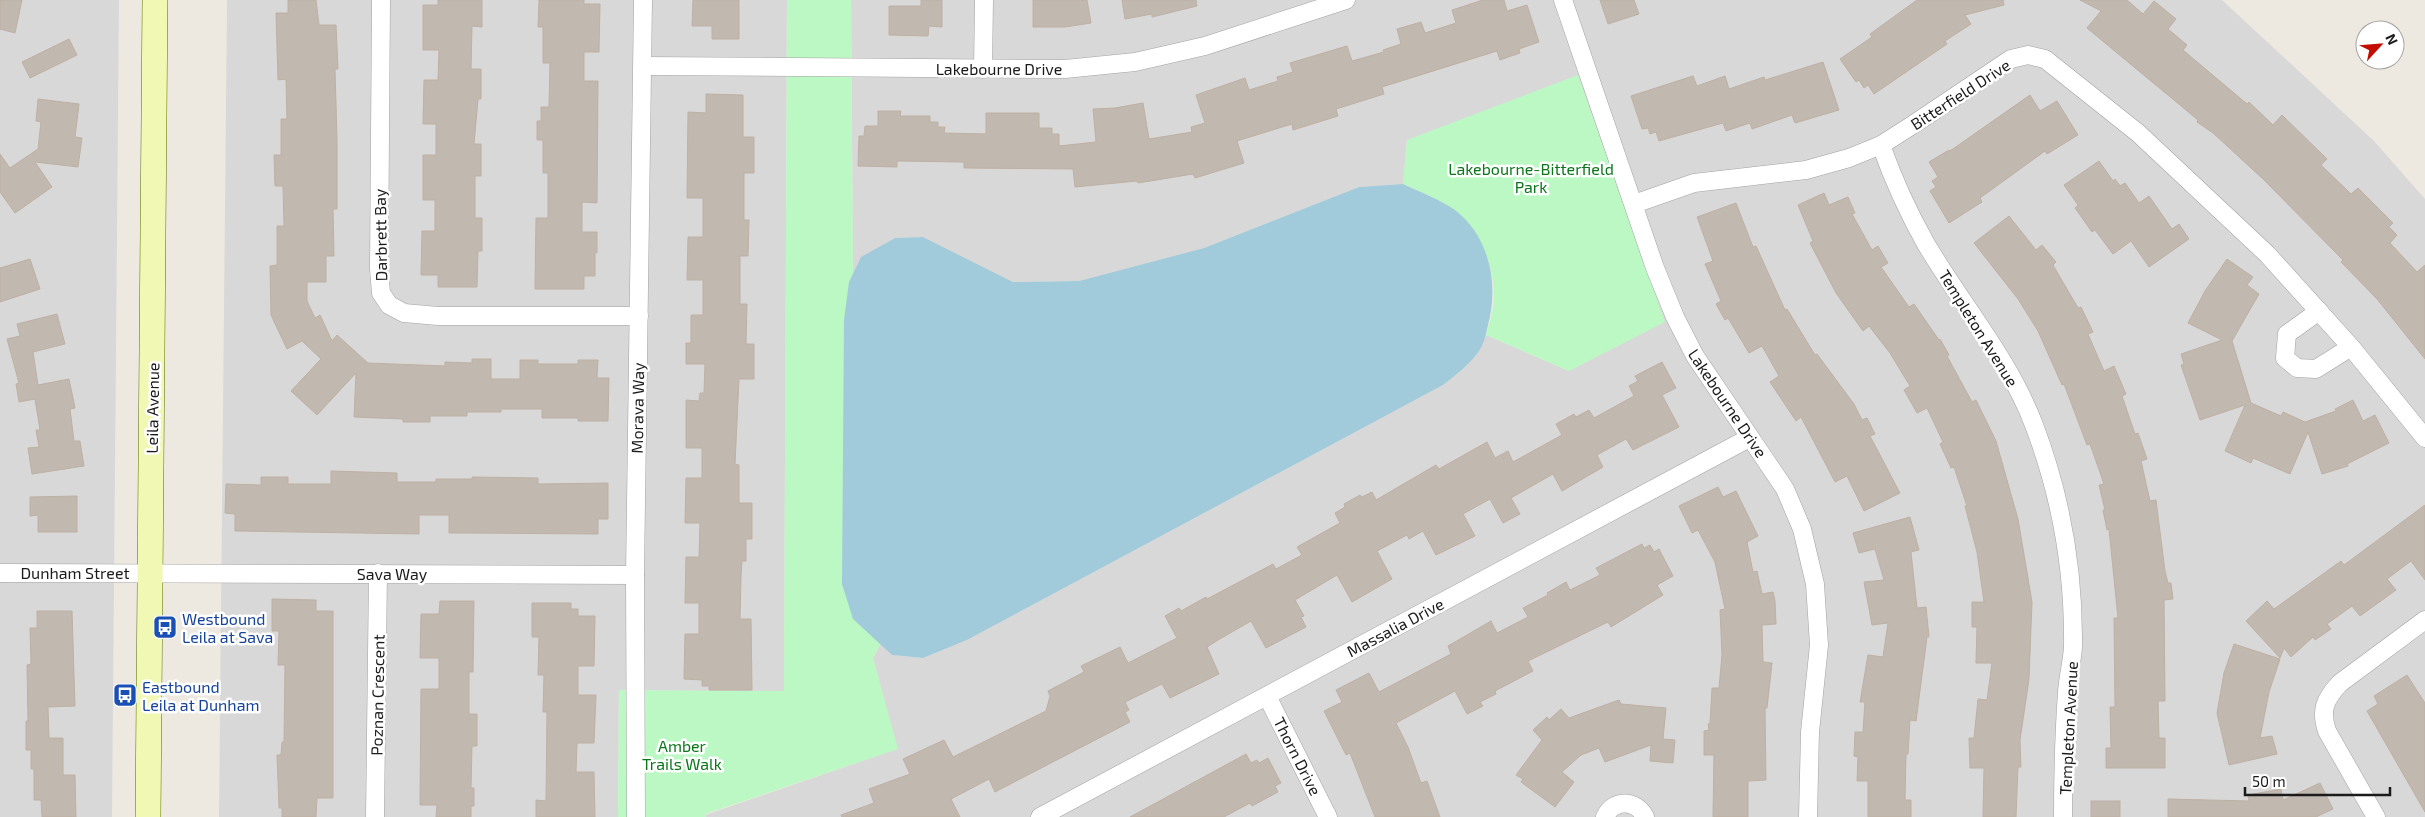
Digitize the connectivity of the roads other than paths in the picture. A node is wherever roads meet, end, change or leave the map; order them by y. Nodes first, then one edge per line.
1 (156, 0) edge
2 (381, 0) edge
3 (643, 0) edge
4 (984, 0) edge
5 (1346, 0) edge
6 (1563, 0) edge
7 (643, 66) junction
8 (983, 68) junction
9 (1881, 145) junction
10 (1634, 204) junction
11 (2319, 311) junction
12 (639, 316) junction
13 (2351, 347) junction
14 (1749, 438) junction
15 (2425, 438) edge
16 (150, 572) junction
17 (0, 573) edge
18 (378, 573) junction
19 (634, 575) junction
20 (2425, 620) edge
21 (1267, 696) junction
22 (148, 817) edge
23 (375, 817) edge
24 (636, 817) edge
25 (1040, 817) edge
26 (1328, 817) edge
27 (1605, 817) edge
28 (1645, 817) edge
29 (1808, 817) edge
30 (2063, 817) edge
31 (2376, 817) edge

1 - 16 street, Leila Avenue
2 - 12 street, Darbrett Bay
3 - 7 street, Morava Way
4 - 8 street
5 - 8 street, Lakebourne Drive
6 - 10 street, Lakebourne Drive
7 - 8 street, Lakebourne Drive
7 - 12 street, Morava Way
9 - 10 street, Bitterfield Drive
9 - 11 street, Bitterfield Drive
9 - 30 street, Templeton Avenue
10 - 14 street, Lakebourne Drive
11 - 13 street, Bitterfield Drive
11 - 13 street
12 - 19 street, Morava Way
13 - 15 street, Bitterfield Drive
14 - 21 street, Massalia Drive
14 - 29 street, Lakebourne Drive
16 - 17 street, Dunham Street
16 - 18 street, Sava Way
16 - 22 street, Leila Avenue
18 - 19 street, Sava Way
18 - 23 street, Poznan Crescent
19 - 24 street, Morava Way
20 - 31 street
21 - 25 street, Massalia Drive
21 - 26 street, Thorn Drive
27 - 28 street

